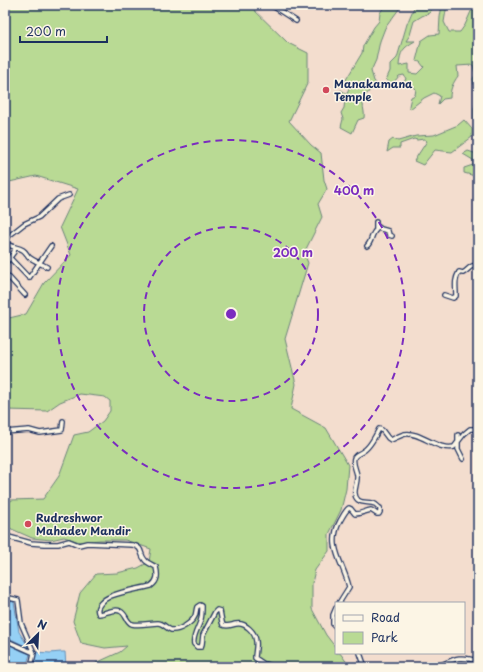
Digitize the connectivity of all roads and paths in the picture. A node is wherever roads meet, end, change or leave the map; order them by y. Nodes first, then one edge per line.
1 (271, 5) edge
2 (296, 21) dead end
3 (69, 195) dead end
4 (376, 222) dead end
5 (377, 226) junction
6 (392, 236) dead end
7 (5, 241) edge
8 (51, 246) dead end
9 (367, 246) dead end
10 (15, 247) junction
11 (10, 258) junction
12 (40, 263) junction
13 (5, 264) edge
14 (478, 266) edge
15 (47, 267) dead end
16 (5, 273) edge
17 (25, 295) dead end
18 (444, 295) dead end
19 (62, 421) dead end
20 (478, 429) edge
21 (5, 432) edge
22 (458, 435) dead end
23 (458, 442) junction
24 (462, 459) dead end
25 (6, 536) edge
26 (5, 545) edge
27 (5, 597) edge
28 (340, 602) edge
29 (335, 610) edge
30 (335, 626) edge
31 (5, 640) edge
32 (34, 653) junction
33 (360, 654) edge
34 (478, 661) edge
35 (31, 667) edge
36 (286, 667) edge
37 (364, 667) edge
38 (437, 667) edge

1 - 2 street
3 - 7 street
4 - 5 street
5 - 6 street
5 - 9 street
7 - 10 street
8 - 12 street
10 - 11 street
10 - 12 street
11 - 12 street
11 - 13 street
12 - 15 street
14 - 18 street
16 - 17 street
19 - 21 street
20 - 23 street
22 - 23 street
23 - 24 street
23 - 28 street
25 - 26 street
25 - 36 street
27 - 32 street
29 - 30 street
31 - 32 street
32 - 35 street
33 - 37 street
34 - 38 street

